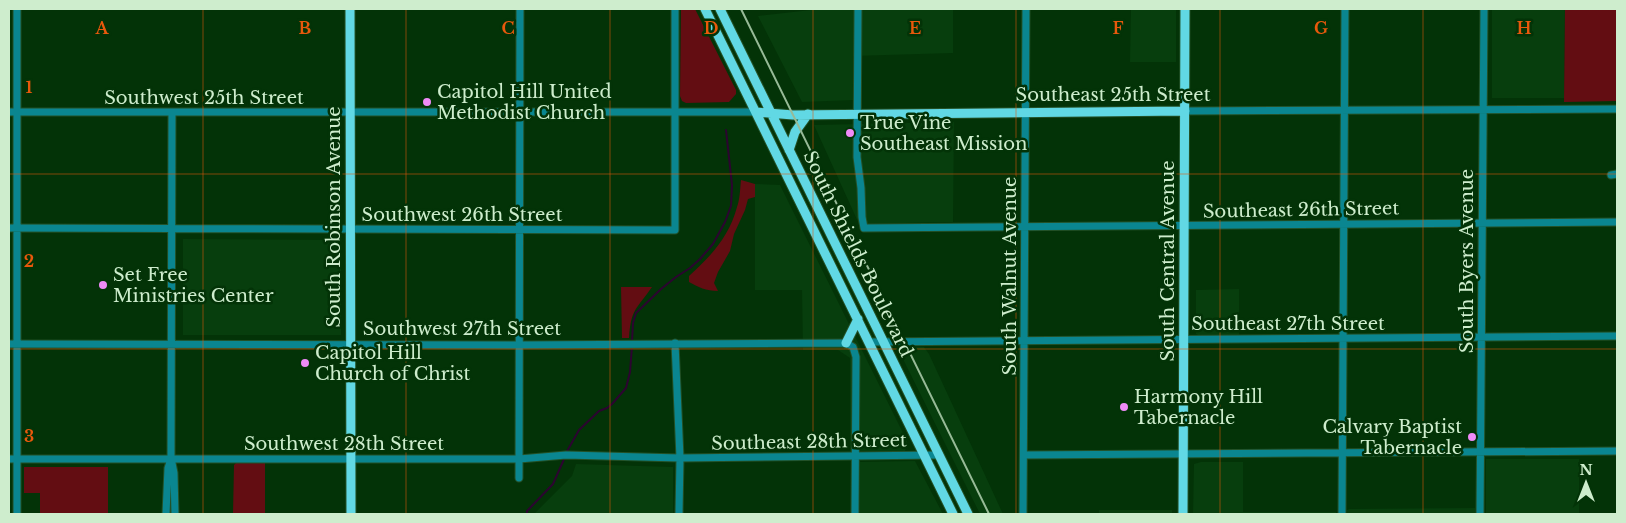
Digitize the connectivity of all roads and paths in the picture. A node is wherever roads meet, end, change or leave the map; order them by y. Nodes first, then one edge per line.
1 (17, 9) edge
2 (350, 9) edge
3 (520, 9) edge
4 (675, 9) edge
5 (705, 9) edge
6 (720, 9) edge
7 (858, 9) edge
8 (1026, 9) edge
9 (1185, 9) edge
10 (1345, 9) edge
11 (1484, 9) edge
12 (1617, 108) edge
13 (1483, 109) junction
14 (1344, 110) junction
15 (1185, 111) junction
16 (13, 112) edge
17 (172, 112) junction
18 (756, 112) junction
19 (1026, 112) junction
20 (350, 113) junction
21 (520, 113) junction
22 (610, 113) joint
23 (675, 113) junction
24 (771, 114) junction
25 (808, 114) junction
26 (857, 114) junction
27 (789, 150) junction
28 (823, 219) junction
29 (1617, 222) edge
30 (1482, 223) junction
31 (1344, 224) junction
32 (811, 225) junction
33 (1184, 226) junction
34 (1025, 227) junction
35 (9, 228) edge
36 (18, 228) junction
37 (172, 230) junction
38 (350, 230) junction
39 (520, 230) junction
40 (858, 320) junction
41 (1617, 336) edge
42 (1343, 338) junction
43 (1481, 338) junction
44 (1184, 340) junction
45 (869, 342) junction
46 (883, 342) junction
47 (1024, 342) junction
48 (675, 343) junction
49 (846, 343) junction
50 (13, 344) edge
51 (171, 344) junction
52 (351, 344) junction
53 (520, 345) junction
54 (1617, 451) edge
55 (1481, 452) junction
56 (1342, 453) junction
57 (1183, 454) junction
58 (924, 455) junction
59 (939, 455) junction
60 (1024, 455) junction
61 (855, 457) junction
62 (171, 458) junction
63 (680, 458) junction
64 (12, 459) edge
65 (351, 459) junction
66 (520, 459) junction
67 (519, 478) dead end
68 (17, 514) edge
69 (166, 514) edge
70 (175, 514) edge
71 (351, 514) edge
72 (679, 514) edge
73 (855, 514) edge
74 (953, 514) edge
75 (968, 514) edge
76 (1023, 514) edge
77 (1183, 514) edge
78 (1342, 514) edge
79 (1480, 514) edge

1 - 16 street
2 - 20 main road, South Robinson Avenue
3 - 21 street
4 - 23 street
5 - 18 main road, South Shields Boulevard
6 - 24 main road, South Shields Boulevard
7 - 26 street
8 - 19 street, South Walnut Avenue
9 - 15 main road, South Central Avenue
10 - 14 street
11 - 13 street, South Byers Avenue
12 - 13 street, Southeast 25th Street
13 - 14 street, Southeast 25th Street
13 - 30 street, South Byers Avenue
14 - 15 street, Southeast 25th Street
14 - 31 street
15 - 19 main road, Southeast 25th Street
15 - 33 main road, South Central Avenue
16 - 17 street, Southwest 25th Street
16 - 36 street
17 - 20 street, Southwest 25th Street
17 - 37 street
18 - 23 street, Southeast 25th Street
18 - 24 main road, Southeast 25th Street
18 - 32 main road, South Shields Boulevard
19 - 26 main road, Southeast 25th Street
19 - 34 street, South Walnut Avenue
20 - 21 street, Southwest 25th Street
20 - 38 main road, South Robinson Avenue
21 - 22 street, Southwest 25th Street
21 - 39 street
22 - 23 street, Southeast 25th Street
23 - 39 street, Southwest 26th Street
24 - 25 main road, Southeast 25th Street
24 - 27 main road, South Shields Boulevard
25 - 26 main road, Southeast 25th Street
25 - 27 main road
26 - 34 street, Southeast 26th Street
27 - 28 main road, South Shields Boulevard
28 - 32 main road
28 - 46 main road, South Shields Boulevard
29 - 30 street, Southeast 26th Street
30 - 31 street, Southeast 26th Street
30 - 43 street, South Byers Avenue
31 - 33 street, Southeast 26th Street
31 - 42 street
32 - 40 main road, South Shields Boulevard
33 - 34 street, Southeast 26th Street
33 - 44 main road, South Central Avenue
34 - 47 street, South Walnut Avenue
35 - 36 street, Southwest 26th Street
36 - 37 street, Southwest 26th Street
36 - 50 street
37 - 38 street, Southwest 26th Street
37 - 51 street
38 - 39 street, Southwest 26th Street
38 - 52 main road, South Robinson Avenue
39 - 53 street
40 - 45 main road, South Shields Boulevard
40 - 49 main road
41 - 43 street, Southeast 27th Street
42 - 43 street, Southeast 27th Street
42 - 44 street, Southeast 27th Street
42 - 56 street
43 - 55 street, South Byers Avenue
44 - 47 street, Southeast 27th Street
44 - 57 main road, South Central Avenue
45 - 46 street, Southeast 27th Street
45 - 58 main road, South Shields Boulevard
46 - 47 street, Southeast 27th Street
46 - 59 main road, South Shields Boulevard
47 - 60 street, South Walnut Avenue
48 - 49 street
48 - 53 street, Southwest 27th Street
48 - 63 street
49 - 61 street
50 - 51 street, Southwest 27th Street
50 - 64 street
51 - 52 street, Southwest 27th Street
51 - 62 street
52 - 53 street, Southwest 27th Street
52 - 65 main road, South Robinson Avenue
53 - 66 street
54 - 55 street
55 - 56 street
55 - 79 street, South Byers Avenue
56 - 57 street
56 - 78 street
57 - 60 street
57 - 77 main road, South Central Avenue
58 - 59 street, Southeast 28th Street
58 - 61 street, Southeast 28th Street
58 - 74 main road, South Shields Boulevard
59 - 75 main road, South Shields Boulevard
60 - 76 street, South Walnut Avenue
61 - 63 street, Southeast 28th Street
61 - 73 street
62 - 64 street, Southwest 28th Street
62 - 65 street, Southwest 28th Street
62 - 69 street
62 - 70 street
63 - 66 street, Southwest 28th Street
63 - 72 street
64 - 68 street
65 - 66 street, Southwest 28th Street
65 - 71 main road, South Robinson Avenue
66 - 67 street

